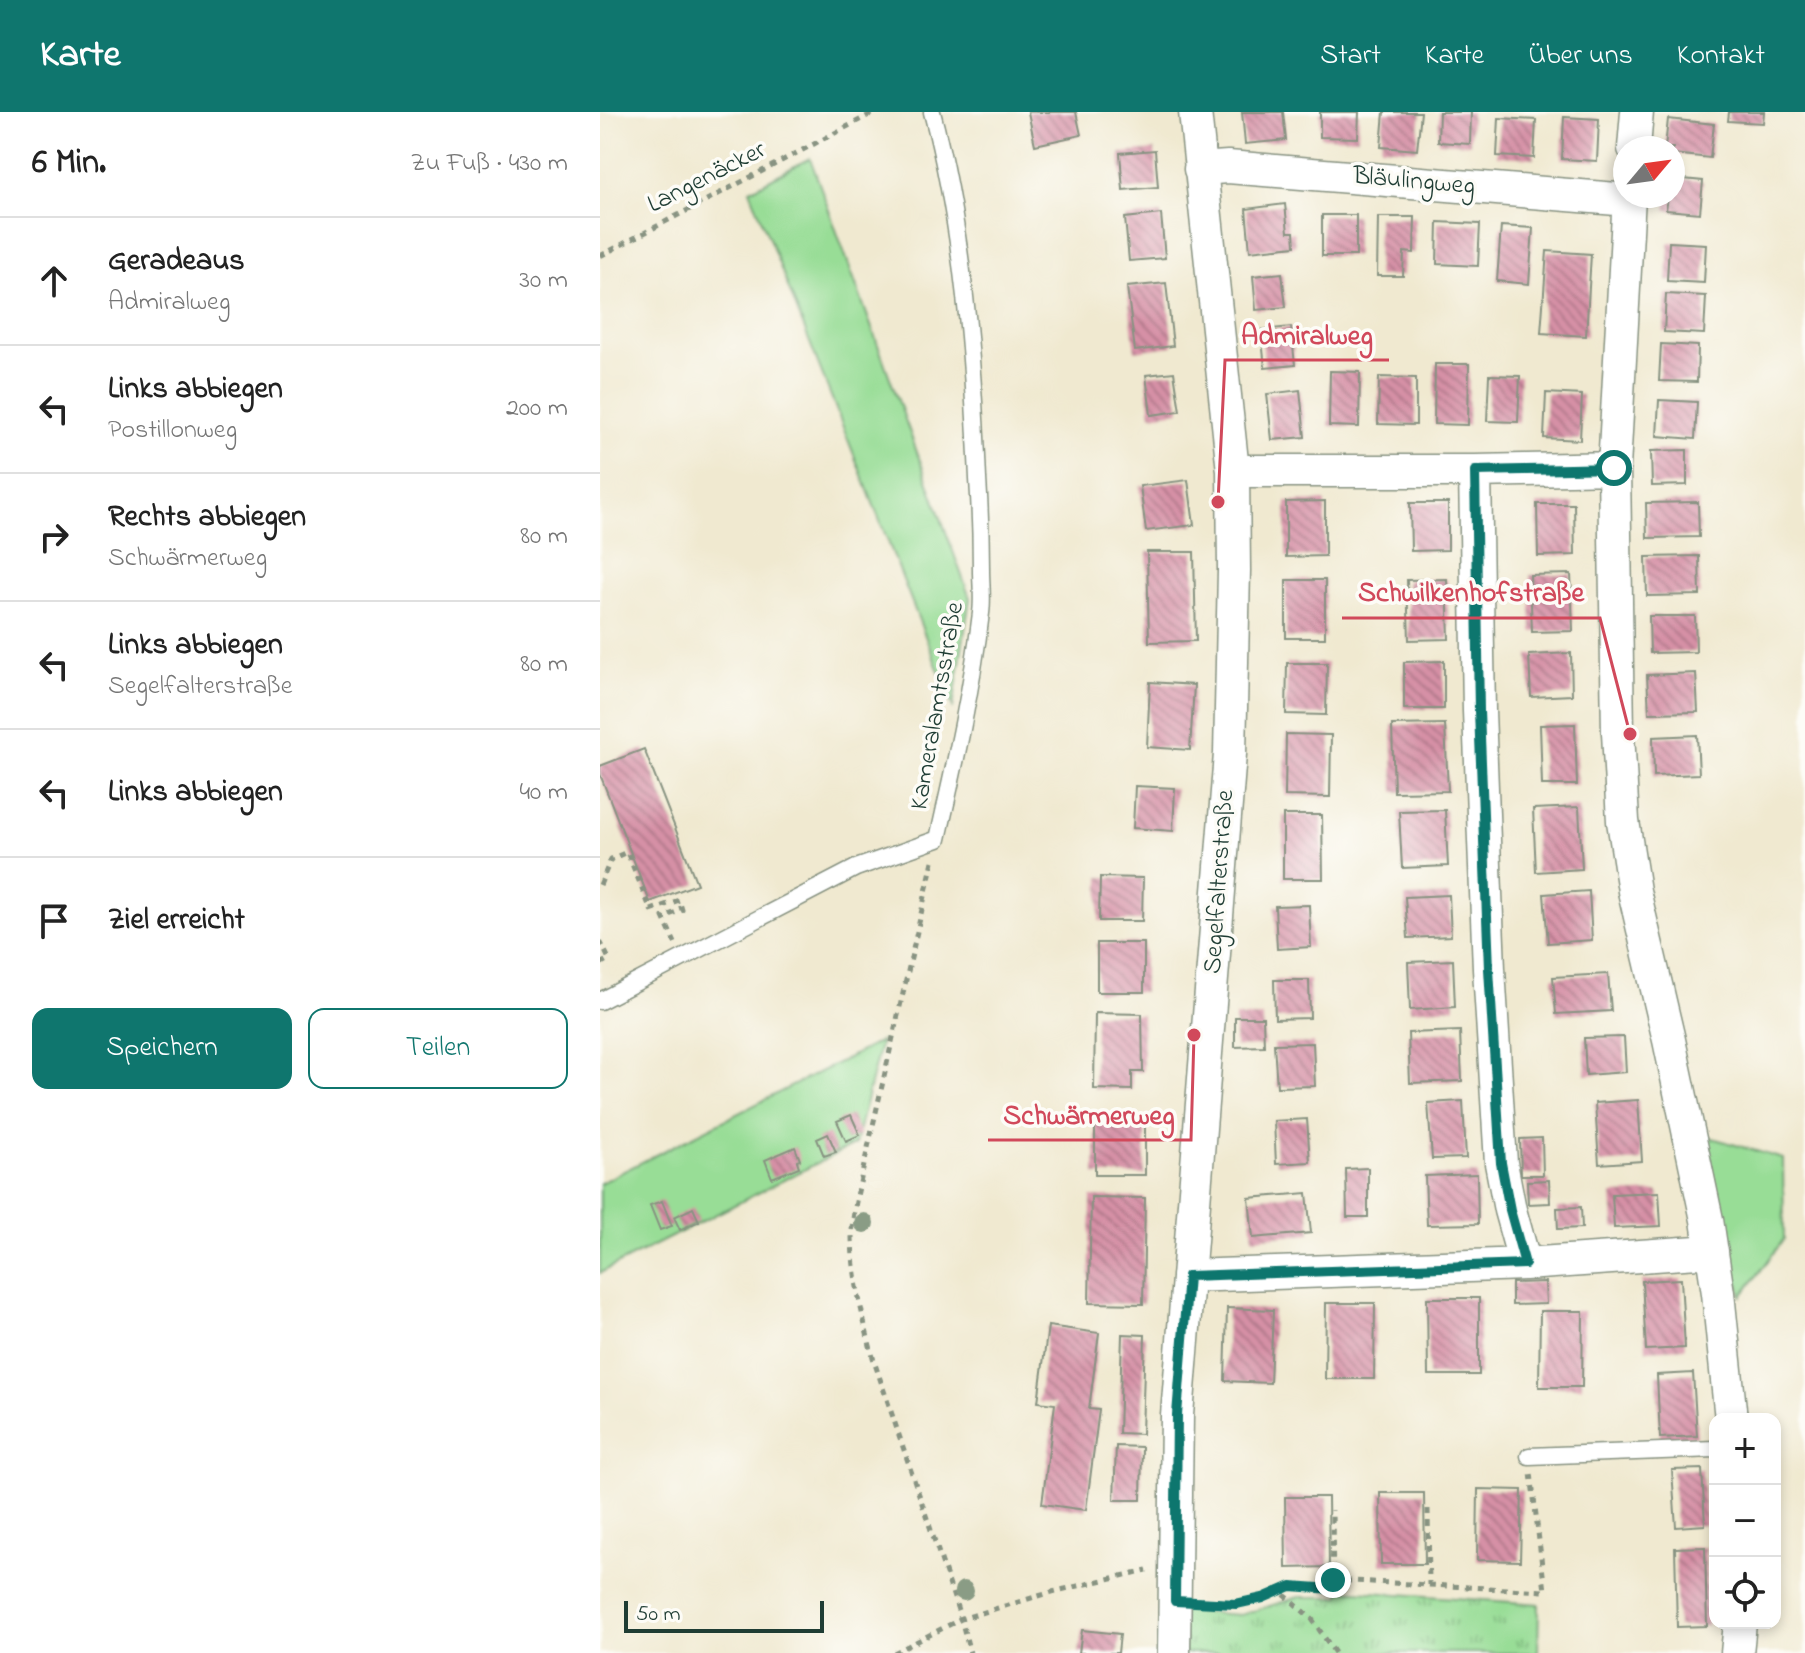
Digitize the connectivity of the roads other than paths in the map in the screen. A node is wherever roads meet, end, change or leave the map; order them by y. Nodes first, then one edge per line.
1 (932, 112) edge
2 (1195, 112) edge
3 (1637, 112) edge
4 (1635, 136) edge
5 (1200, 169) junction
6 (1613, 197) edge
7 (1628, 208) edge
8 (1614, 468) junction
9 (1233, 471) junction
10 (1475, 471) junction
11 (600, 1001) edge
12 (1712, 1251) junction
13 (1525, 1264) junction
14 (1188, 1276) junction
15 (1730, 1413) edge
16 (1709, 1449) edge
17 (1529, 1456) road end
18 (1739, 1629) edge
19 (1174, 1653) edge
20 (1737, 1653) edge

1 - 11 lane, Kameralamtsstraße
2 - 5 street, Segelfalterstraße
3 - 4 street
5 - 6 street, Bläulingweg
5 - 9 street, Segelfalterstraße
7 - 8 street
8 - 10 street
8 - 12 street
9 - 10 street
9 - 14 street, Segelfalterstraße
10 - 13 street
12 - 13 street
12 - 15 street
13 - 14 street
14 - 19 street, Segelfalterstraße
16 - 17 lane
18 - 20 street

